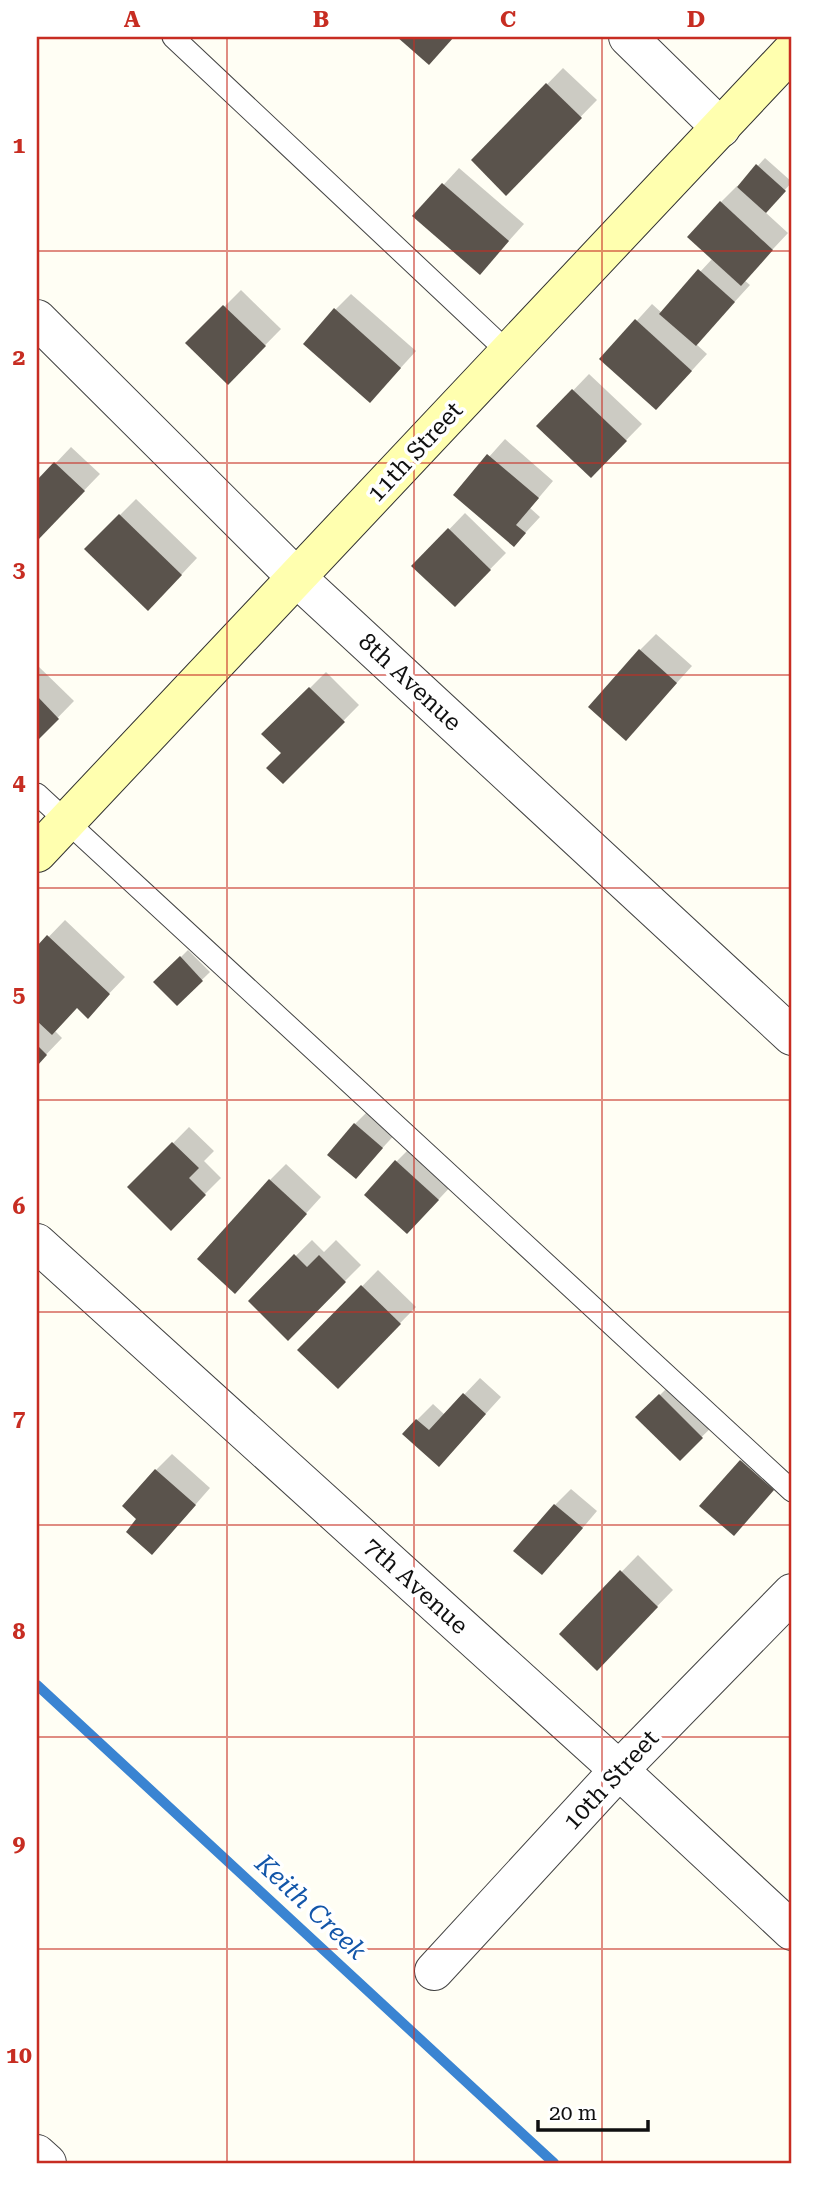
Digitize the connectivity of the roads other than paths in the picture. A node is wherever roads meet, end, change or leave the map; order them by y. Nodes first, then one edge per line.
1 (173, 37) edge
2 (628, 37) edge
3 (792, 51) edge
4 (721, 128) junction
5 (37, 319) edge
6 (509, 353) junction
7 (297, 578) junction
8 (37, 794) edge
9 (67, 821) junction
10 (37, 853) edge
11 (792, 1036) edge
12 (37, 1243) edge
13 (792, 1491) edge
14 (792, 1593) edge
15 (619, 1770) junction
16 (792, 1931) edge
17 (433, 1971) dead end
18 (37, 2154) edge
19 (47, 2163) edge

1 - 6 lane
2 - 4 street
3 - 4 main road, 11th Street
4 - 6 main road, 11th Street
5 - 7 street, 8th Avenue
6 - 7 main road, 11th Street
7 - 9 main road, 11th Street
7 - 11 street, 8th Avenue
8 - 9 lane
9 - 10 main road, 11th Street
9 - 13 lane
12 - 15 street, 7th Avenue
14 - 15 street, 10th Street
15 - 16 street, 7th Avenue
15 - 17 street, 10th Street
18 - 19 street

